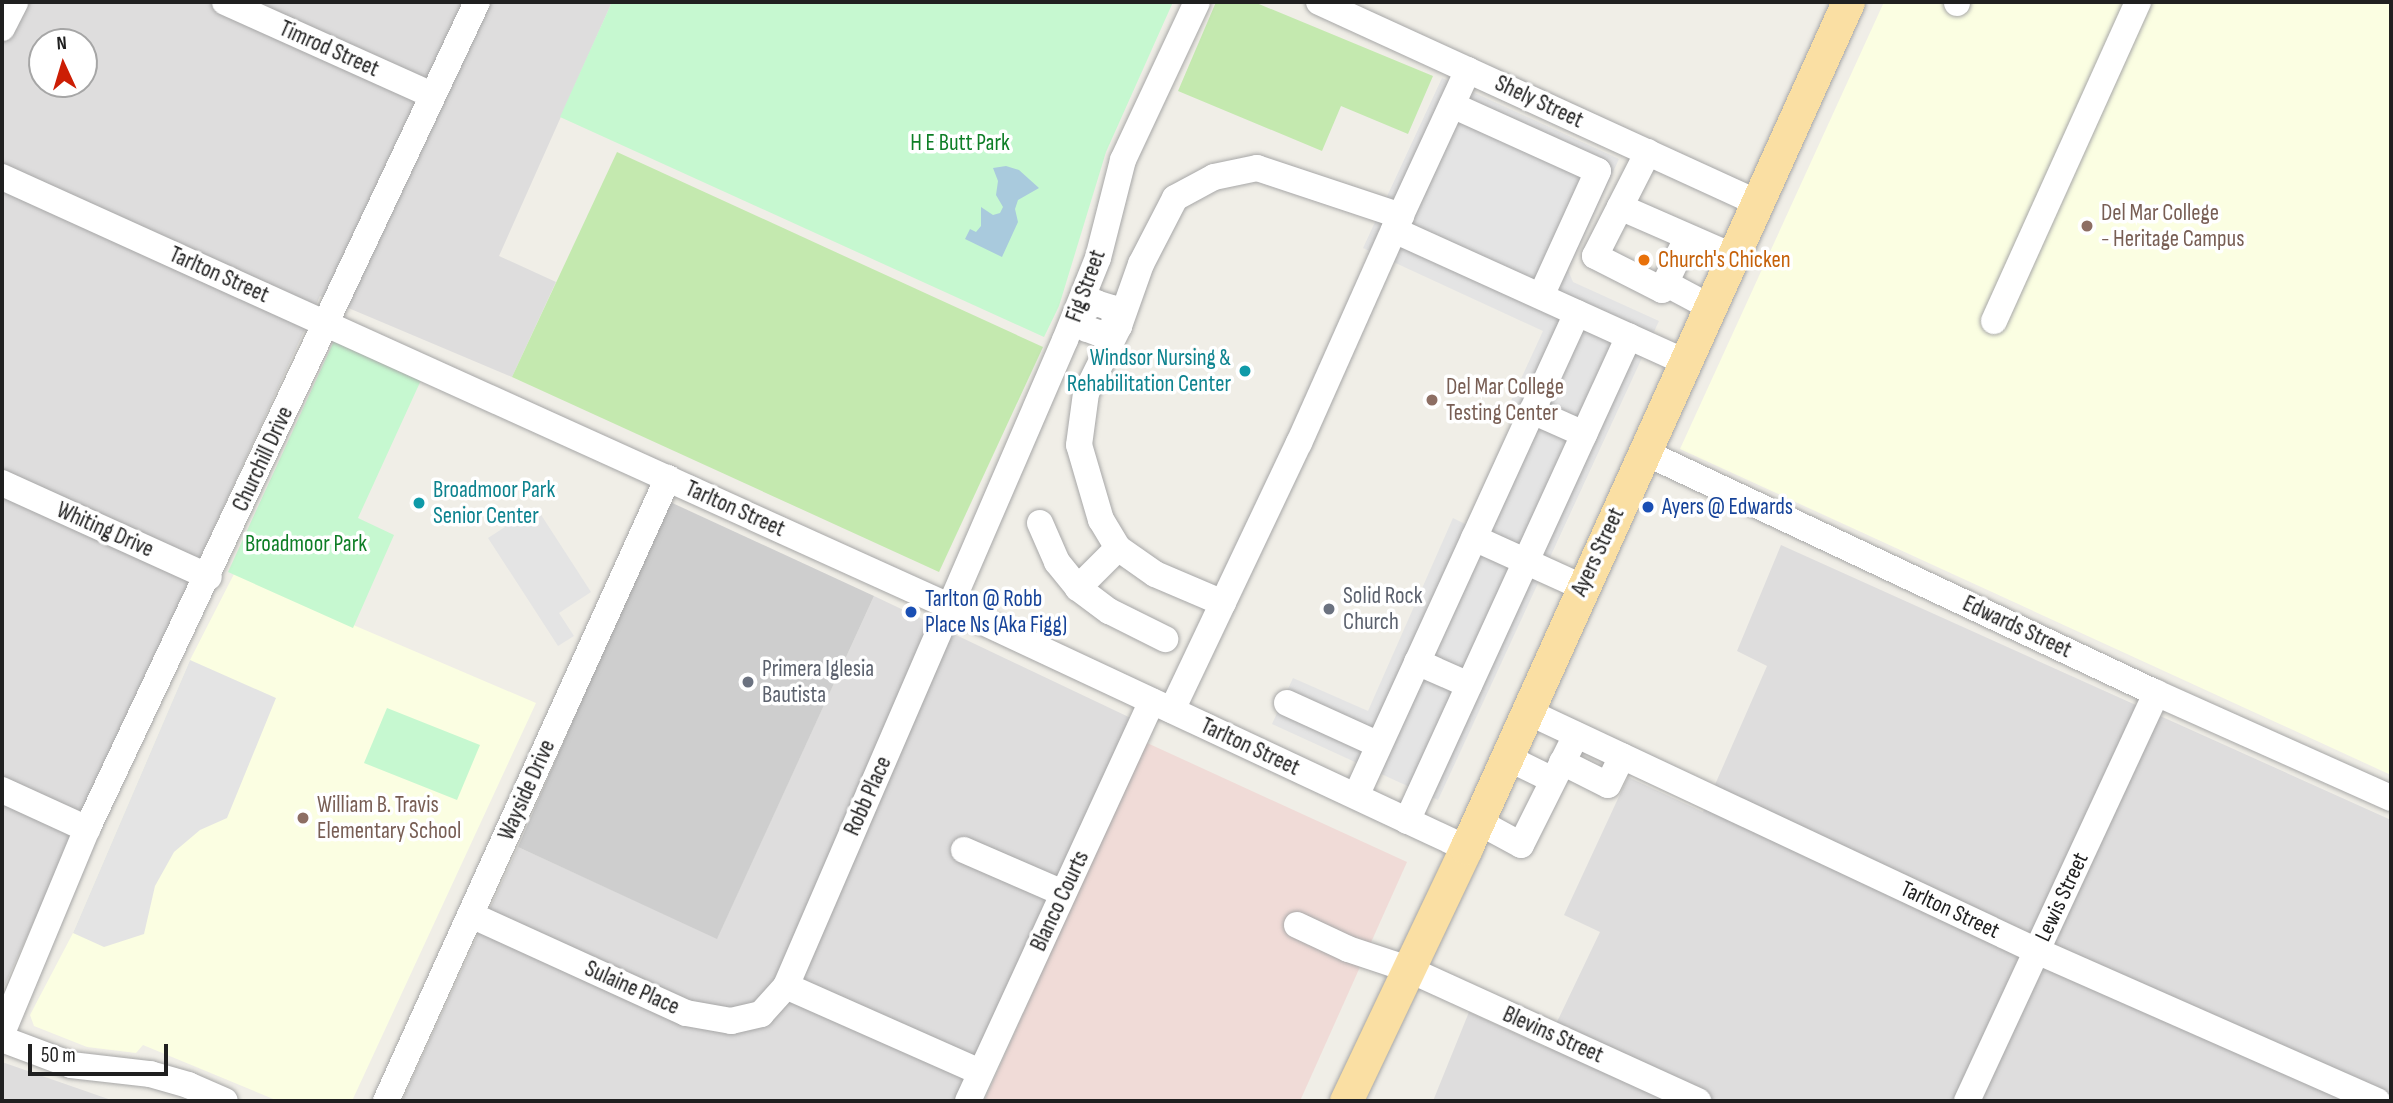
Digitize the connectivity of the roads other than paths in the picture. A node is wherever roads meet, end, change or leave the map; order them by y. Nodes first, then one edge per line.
1 (15, 2) edge
2 (225, 2) edge
3 (477, 2) edge
4 (1196, 2) edge
5 (1319, 2) edge
6 (1848, 2) edge
7 (2138, 2) edge
8 (2, 28) edge
9 (1468, 70) junction
10 (432, 95) junction
11 (1452, 105) junction
12 (1614, 136) junction
13 (1648, 152) junction
14 (1598, 171) junction
15 (2, 177) edge
16 (1758, 203) junction
17 (1620, 207) junction
18 (1398, 223) junction
19 (1687, 238) junction
20 (1732, 256) junction
21 (1665, 283) junction
22 (1541, 296) junction
23 (1710, 307) junction
24 (1577, 313) junction
25 (1076, 314) junction
26 (1994, 321) dead end
27 (325, 323) junction
28 (1119, 326) junction
29 (1629, 337) junction
30 (1685, 362) junction
31 (1532, 411) junction
32 (1584, 434) junction
33 (1644, 452) junction
34 (668, 478) junction
35 (2, 483) edge
36 (1040, 523) dead end
37 (1474, 538) junction
38 (1118, 548) junction
39 (1526, 561) junction
40 (209, 577) junction
41 (1582, 587) junction
42 (1078, 588) junction
43 (1223, 603) junction
44 (951, 607) junction
45 (1165, 639) dead end
46 (1417, 662) junction
47 (1469, 685) junction
48 (2156, 693) junction
49 (1287, 703) dead end
50 (1162, 705) junction
51 (1526, 711) junction
52 (1576, 735) junction
53 (1379, 745) junction
54 (1622, 756) junction
55 (1506, 757) junction
56 (1557, 771) junction
57 (2, 790) edge
58 (1356, 796) junction
59 (2391, 798) edge
60 (1407, 821) junction
61 (87, 830) junction
62 (1471, 835) junction
63 (964, 849) dead end
64 (1063, 893) junction
65 (471, 915) junction
66 (1297, 925) dead end
67 (2038, 951) junction
68 (1408, 969) junction
69 (786, 986) junction
70 (2, 1033) edge
71 (2, 1039) edge
72 (980, 1072) junction
73 (225, 1101) edge
74 (386, 1101) edge
75 (968, 1101) edge
76 (1346, 1101) edge
77 (1698, 1101) edge
78 (1968, 1101) edge
79 (2377, 1101) edge

1 - 8 street
2 - 10 street, Timrod Street
3 - 10 street, Churchill Drive
4 - 25 street, Fig Street
5 - 9 street, Shely Street
6 - 16 main road, Ayers Street
7 - 26 street
9 - 11 street, Blanco Courts
9 - 12 street, Shely Street
10 - 27 street, Churchill Drive
11 - 14 street
11 - 18 street, Blanco Courts
12 - 13 street, Shely Street
12 - 14 street
13 - 16 street, Shely Street
13 - 17 street
14 - 22 street
15 - 27 street, Tarlton Street
16 - 20 main road, Ayers Street
17 - 19 street
17 - 21 street
18 - 22 street
18 - 28 street
18 - 43 street, Blanco Courts
19 - 20 street
19 - 21 street
20 - 23 main road, Ayers Street
21 - 23 street
22 - 24 street
23 - 30 main road, Ayers Street
24 - 29 street
24 - 31 street
25 - 28 street
25 - 44 street, Fig Street
27 - 34 street, Tarlton Street
27 - 40 street, Churchill Drive
28 - 38 street
29 - 30 street
29 - 32 street
30 - 33 main road, Ayers Street
31 - 32 street
31 - 37 street
32 - 39 street
33 - 41 main road, Ayers Street
33 - 48 street, Edwards Street
34 - 44 street, Tarlton Street
34 - 65 street, Wayside Drive
35 - 40 street, Whiting Drive
36 - 42 street
37 - 39 street
37 - 46 street
38 - 42 street
38 - 43 street
39 - 41 street
39 - 47 street
40 - 61 street, Churchill Drive
41 - 51 main road, Ayers Street
42 - 45 street
43 - 50 street, Blanco Courts
44 - 50 street, Tarlton Street
44 - 69 street, Robb Place
46 - 47 street
46 - 53 street
47 - 60 street
48 - 59 street, Edwards Street
48 - 67 street, Lewis Street
49 - 53 street
50 - 58 street, Tarlton Street
50 - 64 street, Blanco Courts
51 - 52 street, Tarlton Street
51 - 55 main road, Ayers Street
52 - 54 street, Tarlton Street
52 - 56 street
53 - 58 street
54 - 56 street
54 - 67 street, Tarlton Street
55 - 56 street
55 - 62 main road, Ayers Street
56 - 62 street, Tarlton Street
57 - 61 street
58 - 60 street, Tarlton Street
60 - 62 street, Tarlton Street
61 - 70 street, Churchill Drive
62 - 68 main road, Ayers Street
63 - 64 street
64 - 72 street, Blanco Courts
65 - 69 street, Sulaine Place
65 - 74 street, Wayside Drive
66 - 68 street, Blevins Street
67 - 78 street, Lewis Street
67 - 79 street, Tarlton Street
68 - 76 main road, Ayers Street
68 - 77 street, Blevins Street
69 - 72 street
71 - 73 street
72 - 75 street, Blanco Courts

